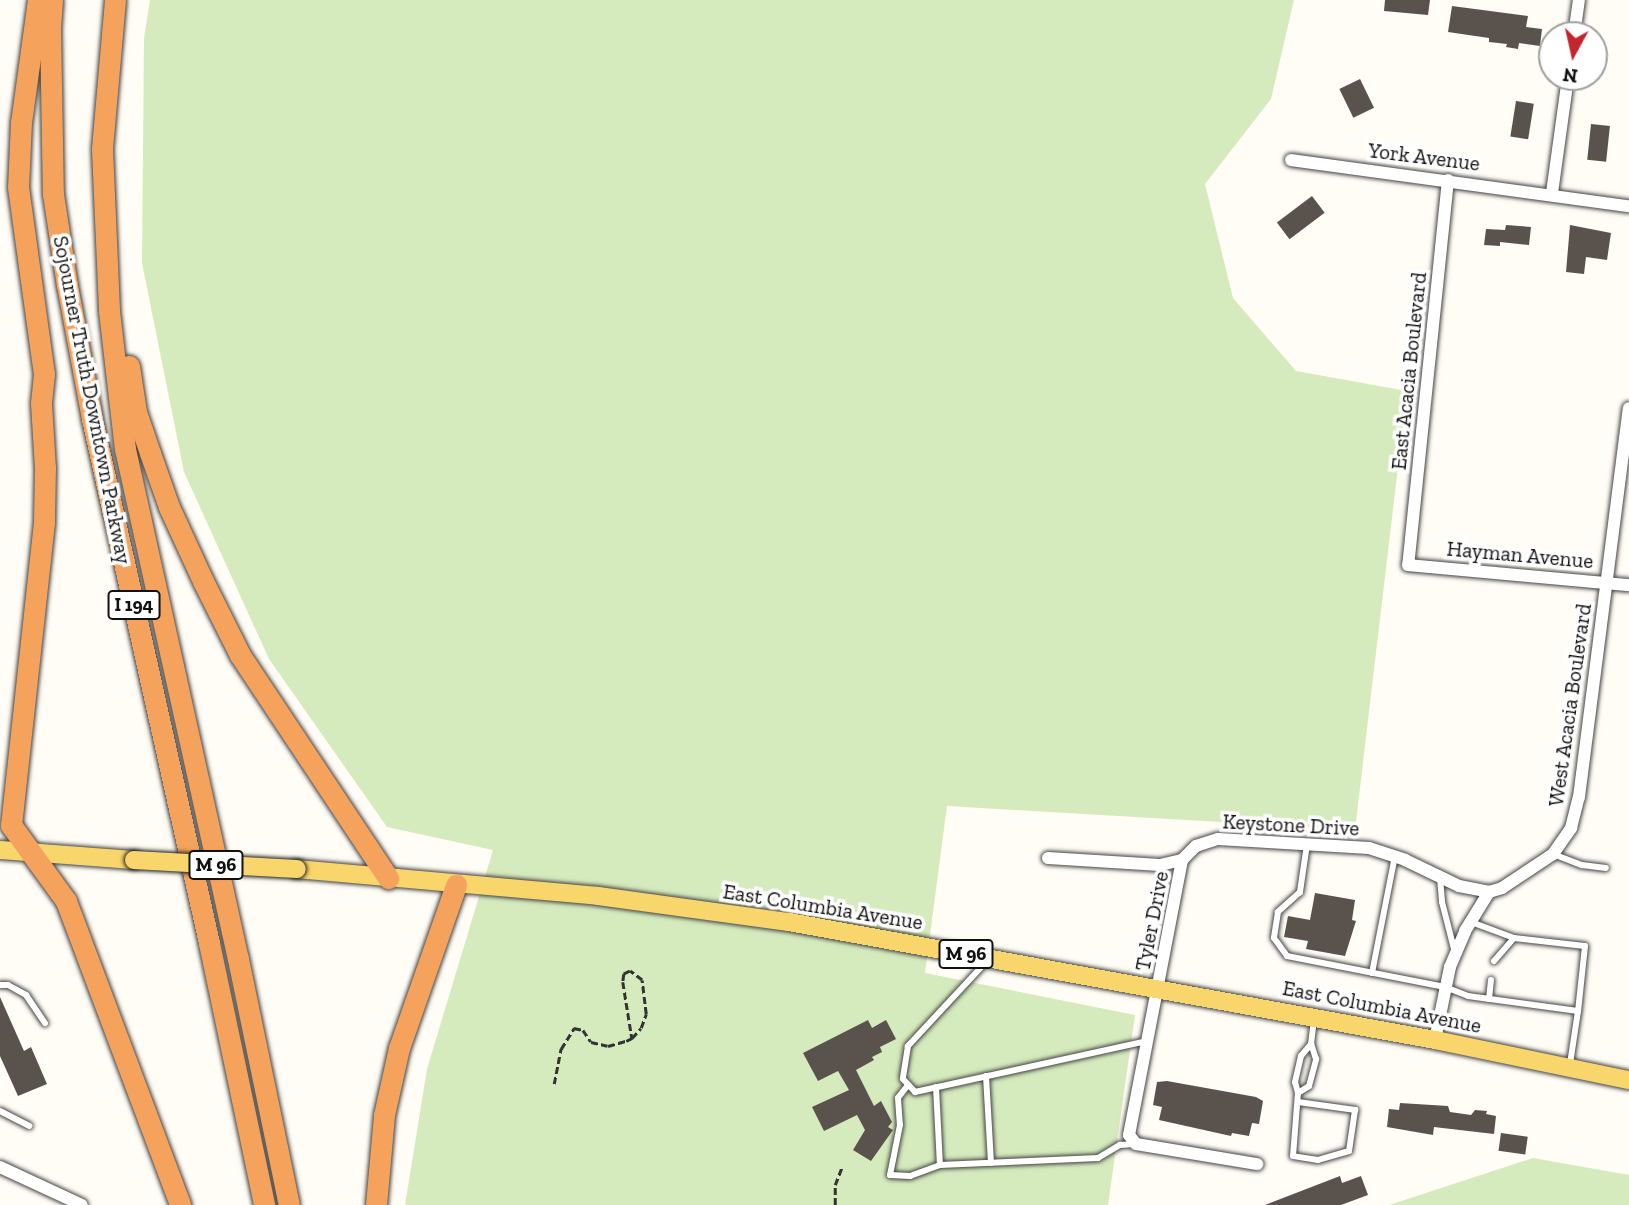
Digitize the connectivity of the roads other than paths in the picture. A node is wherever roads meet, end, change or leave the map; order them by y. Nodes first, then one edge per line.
1 (38, 0) edge
2 (52, 0) edge
3 (115, 0) edge
4 (1579, 0) edge
5 (1576, 21) edge
6 (1566, 91) edge
7 (1291, 160) dead end
8 (1448, 180) junction
9 (1552, 194) junction
10 (1629, 206) edge
11 (104, 213) junction
12 (1629, 408) edge
13 (1408, 565) joint
14 (1607, 582) junction
15 (1629, 585) edge
16 (1307, 844) junction
17 (0, 850) edge
18 (29, 852) junction
19 (1553, 854) junction
20 (1395, 856) junction
21 (1048, 858) dead end
22 (1182, 860) junction
23 (1606, 868) dead end
24 (388, 877) junction
25 (1440, 877) junction
26 (456, 885) junction
27 (1489, 892) junction
28 (1471, 922) junction
29 (1514, 938) junction
30 (1455, 954) junction
31 (990, 958) junction
32 (1494, 961) dead end
33 (1372, 973) junction
34 (0, 978) edge
35 (1492, 980) dead end
36 (0, 985) edge
37 (8, 985) junction
38 (1445, 987) junction
39 (1158, 989) junction
40 (1489, 999) junction
41 (1578, 1012) junction
42 (1315, 1017) junction
43 (45, 1023) dead end
44 (1435, 1040) junction
45 (1148, 1041) junction
46 (1311, 1044) junction
47 (1570, 1068) junction
48 (986, 1076) junction
49 (1629, 1080) edge
50 (908, 1085) junction
51 (936, 1087) junction
52 (1298, 1093) junction
53 (1298, 1102) junction
54 (0, 1111) edge
55 (29, 1126) dead end
56 (1136, 1144) junction
57 (991, 1163) junction
58 (1257, 1164) dead end
59 (940, 1165) junction
60 (0, 1167) edge
61 (77, 1204) edge
62 (180, 1205) edge
63 (264, 1205) edge
64 (289, 1205) edge
65 (376, 1205) edge

1 - 18 highway
2 - 63 highway, Sojourner Truth Downtown Parkway / I 194
3 - 11 highway, Sojourner Truth Downtown Parkway / I 194
4 - 5 street
6 - 9 street
7 - 8 street, York Avenue
8 - 9 street, York Avenue
8 - 13 street, East Acacia Boulevard
9 - 10 street
11 - 24 highway
11 - 64 highway, Sojourner Truth Downtown Parkway / I 194
12 - 14 street, West Acacia Boulevard
13 - 14 street, Hayman Avenue
14 - 15 street, Hayman Avenue
14 - 19 street, West Acacia Boulevard
16 - 20 street, Keystone Drive
16 - 22 street, Keystone Drive
16 - 33 lane
17 - 18 main road, East Columbia Avenue / M 96
18 - 24 main road, East Columbia Avenue / M 96, bridge
18 - 62 highway
19 - 23 lane
19 - 27 street, West Acacia Boulevard
20 - 25 street, Keystone Drive
20 - 33 lane
21 - 22 street, Keystone Drive
22 - 39 street, Tyler Drive
24 - 26 main road, East Columbia Avenue / M 96
25 - 27 street, Keystone Drive
25 - 30 lane
26 - 31 main road, East Columbia Avenue / M 96
26 - 65 highway
27 - 28 street
28 - 29 lane
28 - 30 street
29 - 32 lane
29 - 41 lane
30 - 38 street
31 - 39 main road, East Columbia Avenue / M 96
31 - 50 lane
33 - 38 lane
34 - 37 lane
35 - 40 lane
36 - 37 lane
37 - 43 lane
38 - 40 lane
38 - 44 street
39 - 42 main road, East Columbia Avenue / M 96
39 - 45 street, Tyler Drive
40 - 41 lane
41 - 47 lane
42 - 44 main road, East Columbia Avenue / M 96
42 - 46 lane
44 - 47 main road, East Columbia Avenue / M 96
45 - 48 lane
45 - 56 street, Tyler Drive
46 - 52 lane
46 - 52 lane
47 - 49 main road, East Columbia Avenue / M 96
48 - 51 lane
48 - 57 lane
50 - 51 lane
50 - 59 lane
51 - 59 lane
52 - 53 lane
53 - 53 lane
54 - 55 lane
56 - 57 lane
56 - 58 street
57 - 59 lane
60 - 61 street

